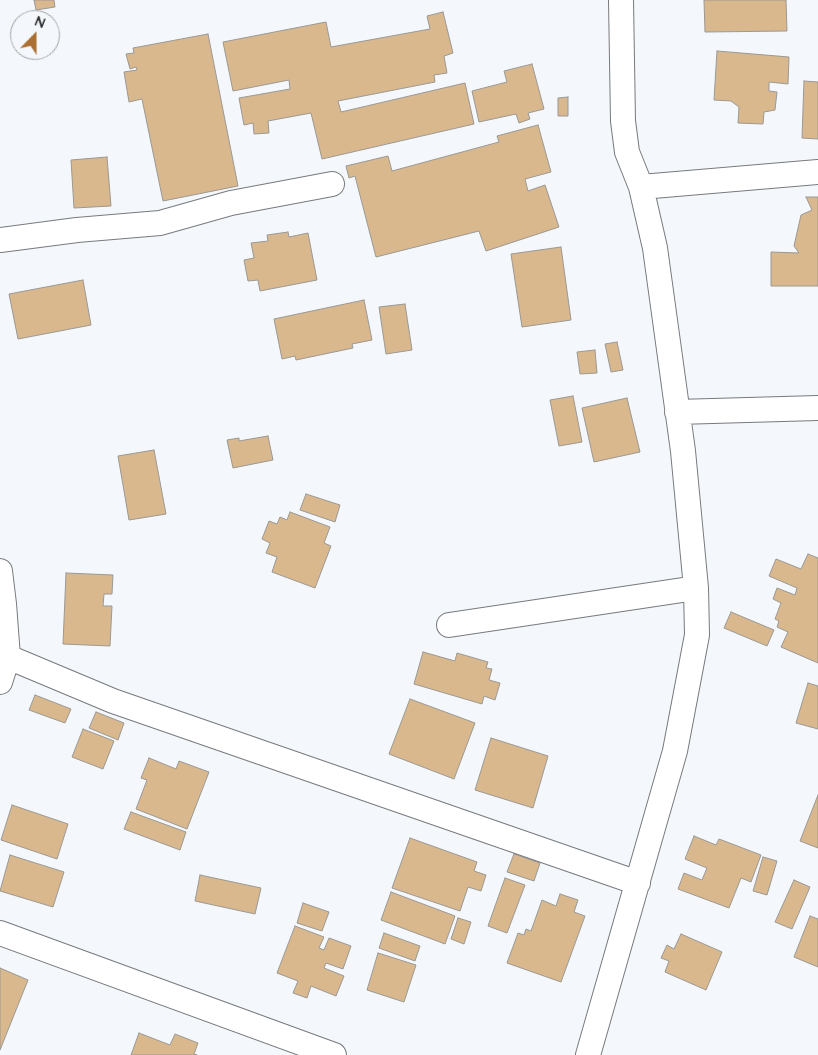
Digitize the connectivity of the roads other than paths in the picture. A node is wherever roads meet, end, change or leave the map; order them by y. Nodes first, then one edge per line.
1 (621, 0) edge
2 (818, 172) edge
3 (332, 184) dead end
4 (641, 187) junction
5 (0, 240) edge
6 (818, 408) edge
7 (677, 412) junction
8 (0, 571) edge
9 (696, 588) junction
10 (449, 626) dead end
11 (8, 657) junction
12 (0, 682) edge
13 (638, 883) junction
14 (0, 933) edge
15 (334, 1055) edge
16 (588, 1055) edge

1 - 4 street
2 - 4 street
3 - 5 street
4 - 7 street
6 - 7 street
7 - 9 street
8 - 11 street
9 - 10 street
9 - 13 street
11 - 12 street
11 - 13 street
13 - 16 street
14 - 15 street

